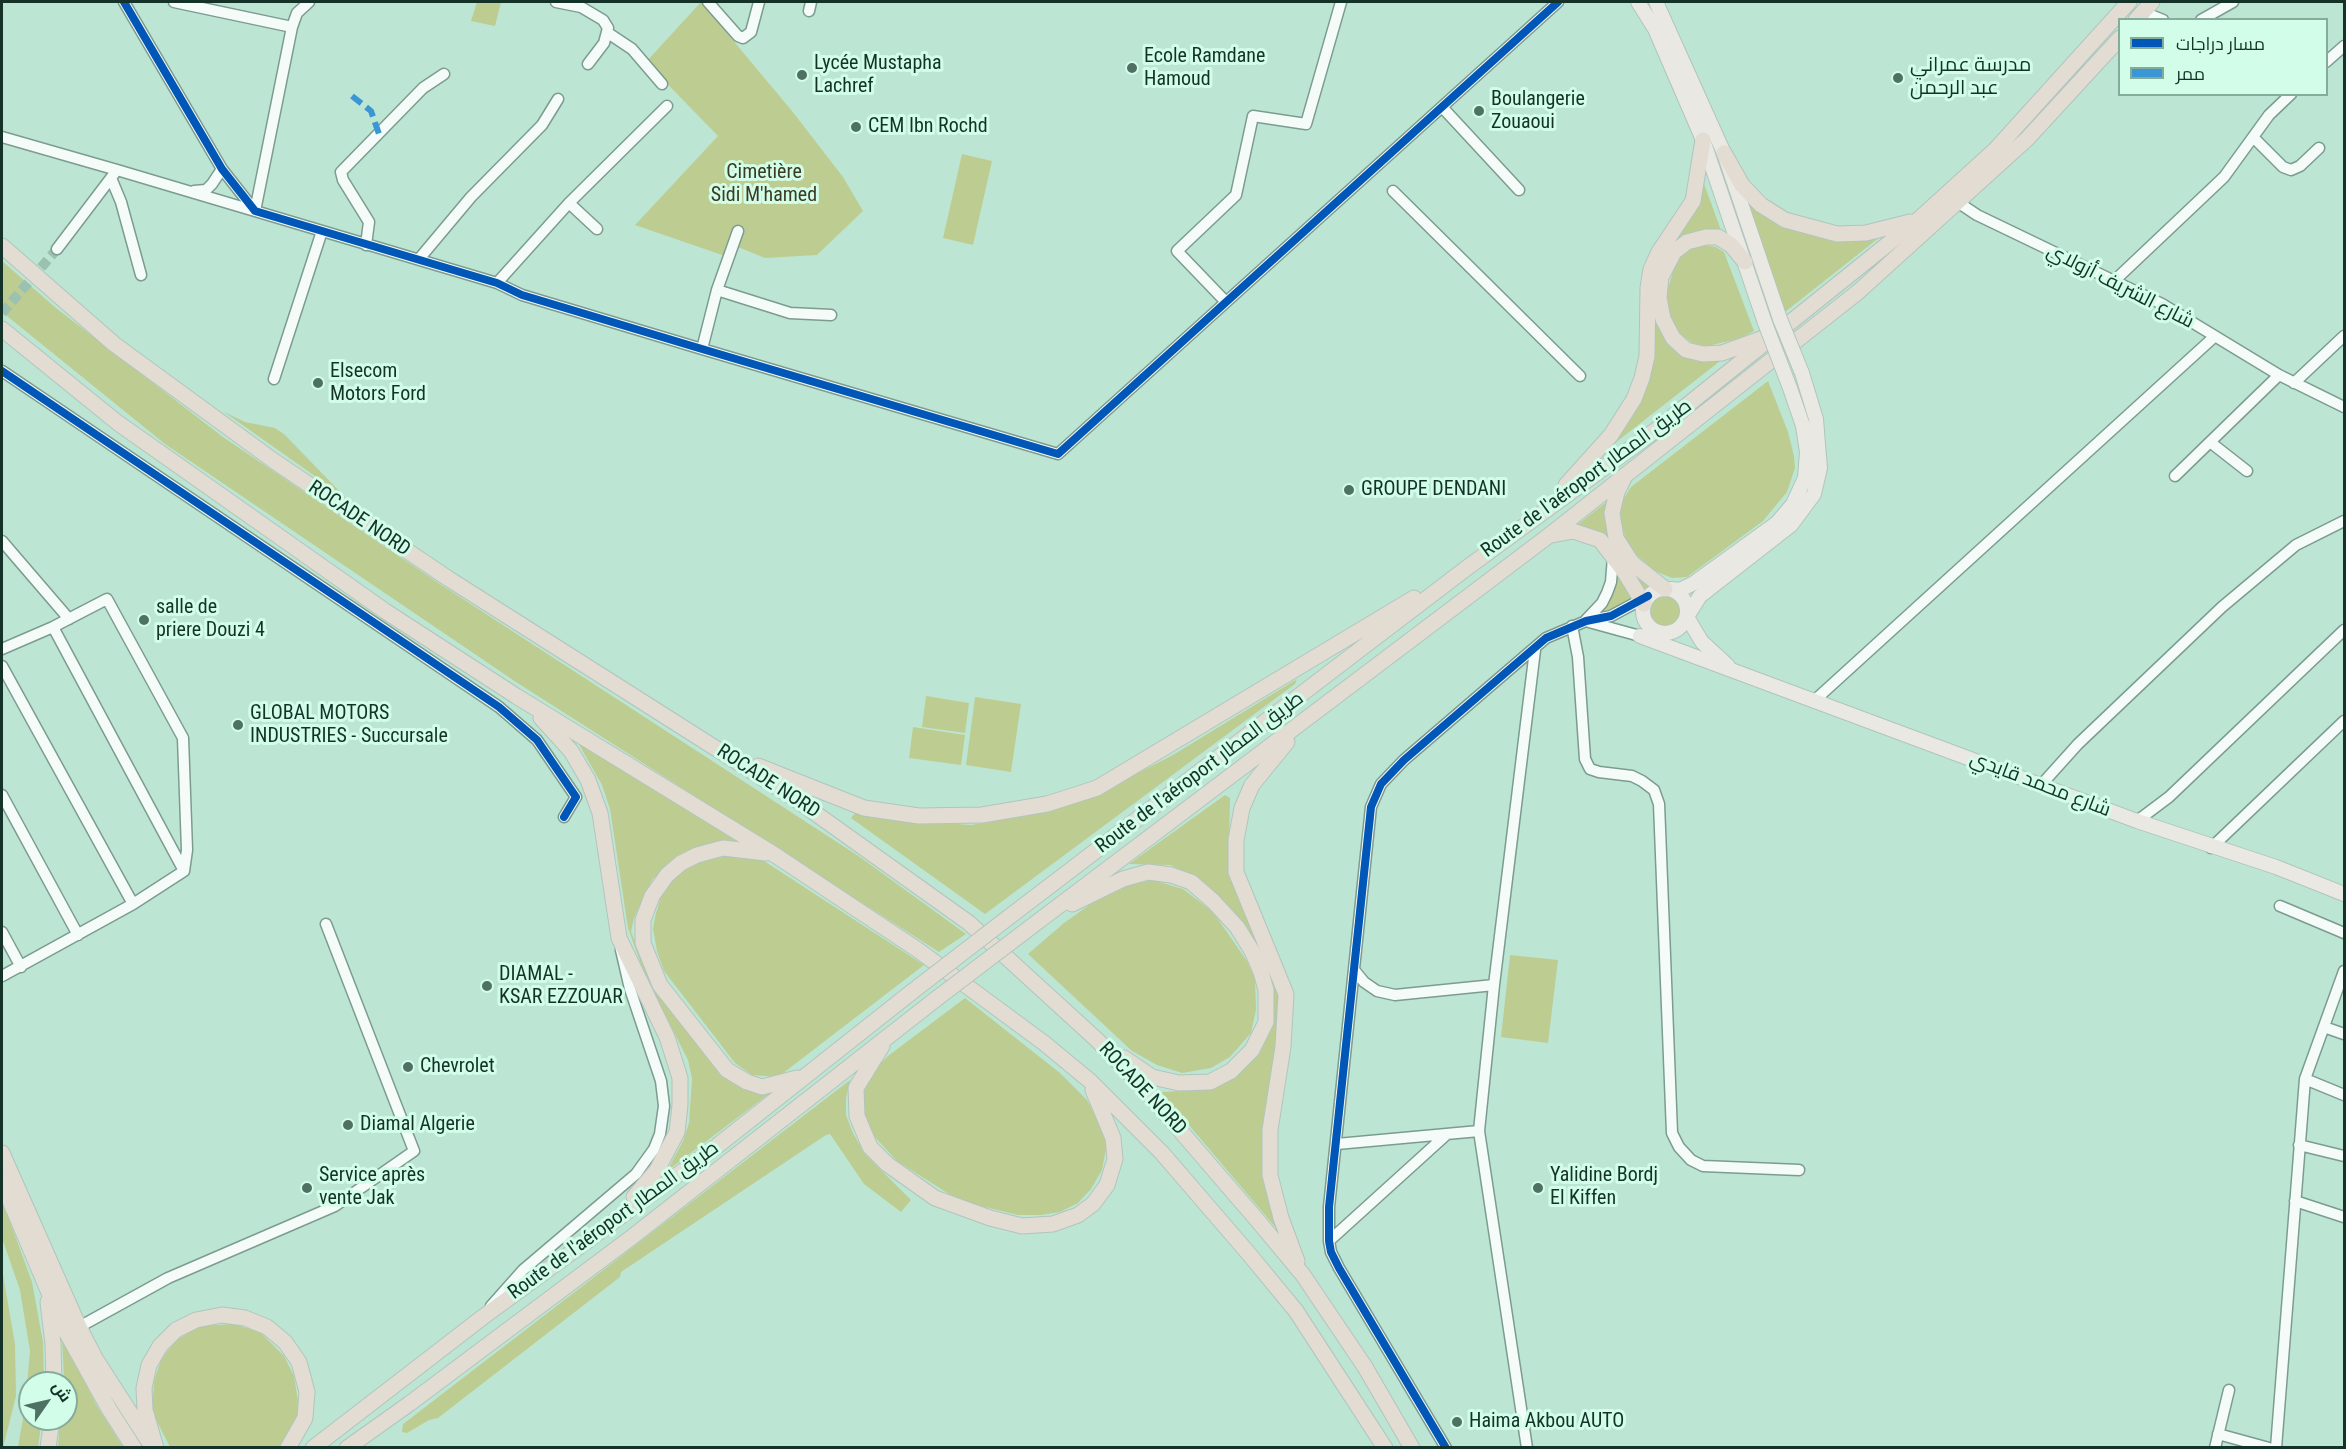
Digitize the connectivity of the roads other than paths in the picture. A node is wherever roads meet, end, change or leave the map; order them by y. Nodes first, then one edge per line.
1 (124, 2) edge
2 (174, 2) edge
3 (309, 2) edge
4 (556, 2) edge
5 (708, 2) edge
6 (759, 2) edge
7 (1341, 2) edge
8 (1558, 2) edge
9 (1638, 2) edge
10 (1656, 2) edge
11 (2129, 2) edge
12 (2233, 2) edge
13 (2144, 11) edge
14 (2159, 18) edge
15 (2205, 18) edge
16 (292, 27) junction
17 (608, 33) junction
18 (2118, 40) edge
19 (2344, 46) edge
20 (2328, 60) edge
21 (588, 64) dead end
22 (444, 74) dead end
23 (662, 84) dead end
24 (2289, 96) edge
25 (558, 99) dead end
26 (667, 106) dead end
27 (1442, 107) junction
28 (2, 137) edge
29 (2253, 137) junction
30 (1702, 140) junction
31 (2319, 148) dead end
32 (1724, 153) junction
33 (222, 169) junction
34 (114, 174) junction
35 (1519, 190) dead end
36 (190, 191) junction
37 (1393, 191) dead end
38 (1959, 202) junction
39 (569, 203) junction
40 (255, 211) junction
41 (1919, 219) junction
42 (597, 229) dead end
43 (322, 231) junction
44 (738, 231) dead end
45 (366, 245) junction
46 (2, 246) edge
47 (57, 249) tunnel mouth
48 (418, 259) junction
49 (1745, 262) junction
50 (141, 275) dead end
51 (2113, 282) junction
52 (497, 283) junction
53 (717, 290) junction
54 (1225, 301) junction
55 (831, 315) dead end
56 (1780, 326) junction
57 (2, 329) edge
58 (2344, 336) edge
59 (2214, 337) junction
60 (702, 350) junction
61 (2, 371) edge
62 (2279, 375) junction
63 (1580, 376) dead end
64 (274, 379) dead end
65 (2294, 383) junction
66 (2344, 407) edge
67 (2211, 442) junction
68 (2247, 471) dead end
69 (2175, 476) dead end
70 (1624, 477) junction
71 (1541, 512) junction
72 (2344, 520) edge
73 (1547, 537) junction
74 (2, 541) edge
75 (1612, 554) junction
76 (1468, 567) junction
77 (1668, 589) junction
78 (1645, 600) junction
79 (1687, 616) junction
80 (69, 619) junction
81 (1586, 621) junction
82 (1572, 626) junction
83 (53, 627) junction
84 (2344, 630) edge
85 (1654, 633) junction
86 (2, 638) edge
87 (6, 648) edge
88 (1535, 650) junction
89 (2, 666) edge
90 (1737, 673) junction
91 (516, 696) junction
92 (1815, 700) junction
93 (1308, 718) junction
94 (2344, 721) edge
95 (717, 749) junction
96 (2042, 784) junction
97 (2, 795) edge
98 (564, 817) dead end
99 (2137, 821) junction
100 (2211, 848) junction
101 (775, 855) junction
102 (184, 871) junction
103 (2344, 894) edge
104 (133, 904) junction
105 (2280, 906) dead end
106 (1040, 920) junction
107 (326, 924) dead end
108 (2, 932) edge
109 (2344, 933) edge
110 (78, 935) junction
111 (619, 938) junction
112 (21, 967) junction
113 (1355, 971) junction
114 (2344, 971) edge
115 (2, 976) edge
116 (1494, 985) junction
117 (2324, 1027) junction
118 (2344, 1034) edge
119 (888, 1036) junction
120 (1097, 1040) junction
121 (814, 1070) junction
122 (2305, 1079) junction
123 (1090, 1081) junction
124 (2344, 1095) edge
125 (1479, 1131) junction
126 (1446, 1135) junction
127 (1337, 1144) junction
128 (2299, 1145) junction
129 (2, 1153) edge
130 (2344, 1156) edge
131 (1799, 1170) dead end
132 (2, 1182) edge
133 (2295, 1201) junction
134 (2344, 1217) edge
135 (588, 1239) junction
136 (1329, 1241) junction
137 (1303, 1275) junction
138 (45, 1285) junction
139 (483, 1317) junction
140 (80, 1327) junction
141 (54, 1371) edge
142 (2229, 1390) dead end
143 (50, 1431) edge
144 (2218, 1434) junction
145 (48, 1448) edge
146 (134, 1448) edge
147 (154, 1448) edge
148 (288, 1448) edge
149 (313, 1448) edge
150 (347, 1448) edge
151 (1385, 1448) edge
152 (1412, 1448) edge
153 (1446, 1448) edge
154 (1527, 1448) edge
155 (2215, 1448) edge
156 (2269, 1448) edge
157 (2276, 1448) edge

1 - 33 street
2 - 16 street
3 - 16 street
4 - 17 street
5 - 6 street
7 - 54 street
8 - 27 street
9 - 30 main road
10 - 32 main road
11 - 41 highway, Route de l'aéroport طريق المطار
12 - 15 street
13 - 14 street
16 - 40 street
17 - 21 street
17 - 23 street
18 - 38 highway, Route de l'aéroport طريق المطار
19 - 20 street
22 - 45 street
24 - 29 street
25 - 48 street
26 - 39 street
27 - 35 street
27 - 54 street
28 - 34 street
29 - 31 street
29 - 51 street
30 - 49 main road
30 - 71 highway
32 - 41 highway
32 - 56 main road
33 - 36 street
33 - 40 street
34 - 36 street
34 - 47 street
34 - 50 street
36 - 40 street
37 - 63 street
38 - 51 street, شارع الشريف أزولاي
38 - 70 highway, Route de l'aéroport طريق المطار
39 - 42 street
39 - 52 street
40 - 43 street
41 - 56 highway, Route de l'aéroport طريق المطار
43 - 45 street
43 - 64 street
44 - 53 street
45 - 48 street
46 - 95 highway, ROCADE NORD
48 - 52 street
49 - 56 highway
49 - 77 main road, bridge
51 - 59 street, شارع الشريف أزولاي
52 - 60 street
53 - 55 street
53 - 60 street
54 - 60 street
56 - 71 highway, Route de l'aéroport طريق المطار
56 - 79 main road, bridge
57 - 91 highway, ROCADE NORD
58 - 65 street
59 - 62 street, شارع الشريف أزولاي
59 - 92 street
61 - 98 street
62 - 65 street, شارع الشريف أزولاي
62 - 67 street
65 - 66 street, شارع الشريف أزولاي
67 - 68 street
67 - 69 street
70 - 73 highway, Route de l'aéroport طريق المطار
70 - 77 highway
71 - 76 highway, Route de l'aéroport طريق المطار
72 - 96 street
73 - 75 highway
73 - 93 highway, Route de l'aéroport طريق المطار
74 - 80 street
75 - 78 highway
75 - 81 street
76 - 95 highway
76 - 121 highway, Route de l'aéroport طريق المطار, bridge
77 - 78 main road
77 - 79 main road
78 - 81 street
78 - 85 main road
79 - 85 main road
79 - 90 main road
80 - 83 street
80 - 102 street
81 - 82 street
81 - 85 street
82 - 88 street
82 - 131 street
83 - 87 street
83 - 102 street
84 - 99 street
85 - 90 main road, شارع محمد قايدي
86 - 87 street
88 - 113 street
88 - 116 street
89 - 104 street
90 - 92 main road, شارع محمد قايدي
91 - 101 highway, ROCADE NORD
91 - 111 highway
92 - 96 main road, شارع محمد قايدي
93 - 106 highway, Route de l'aéroport طريق المطار
93 - 137 highway
94 - 100 street
95 - 120 highway, ROCADE NORD
96 - 99 main road, شارع محمد قايدي
97 - 110 street
99 - 100 main road, شارع محمد قايدي
100 - 103 main road, شارع محمد قايدي
101 - 121 highway
101 - 123 highway, ROCADE NORD
102 - 104 street
104 - 110 street
105 - 109 street
106 - 119 highway, Route de l'aéroport طريق المطار, bridge
106 - 120 highway
107 - 140 street
108 - 112 street
110 - 112 street
111 - 135 highway
111 - 139 street
112 - 115 street
113 - 116 street
113 - 127 street
114 - 117 street
116 - 125 street
117 - 118 street
117 - 122 street
119 - 123 highway
119 - 150 highway, Route de l'aéroport طريق المطار
120 - 137 highway, ROCADE NORD
121 - 135 highway, Route de l'aéroport طريق المطار
122 - 124 street
122 - 128 street
123 - 151 highway, ROCADE NORD
125 - 126 street
125 - 154 street
126 - 127 street
126 - 136 street
127 - 136 street
128 - 130 street
128 - 133 street
129 - 140 highway
132 - 138 highway
133 - 134 street
133 - 157 street
135 - 139 highway, Route de l'aéroport طريق المطار
136 - 153 street
137 - 152 highway, ROCADE NORD
138 - 141 highway
138 - 146 highway
139 - 149 highway, Route de l'aéroport طريق المطار
140 - 147 highway
142 - 144 street
143 - 145 highway
144 - 155 street
144 - 156 street
147 - 148 highway

